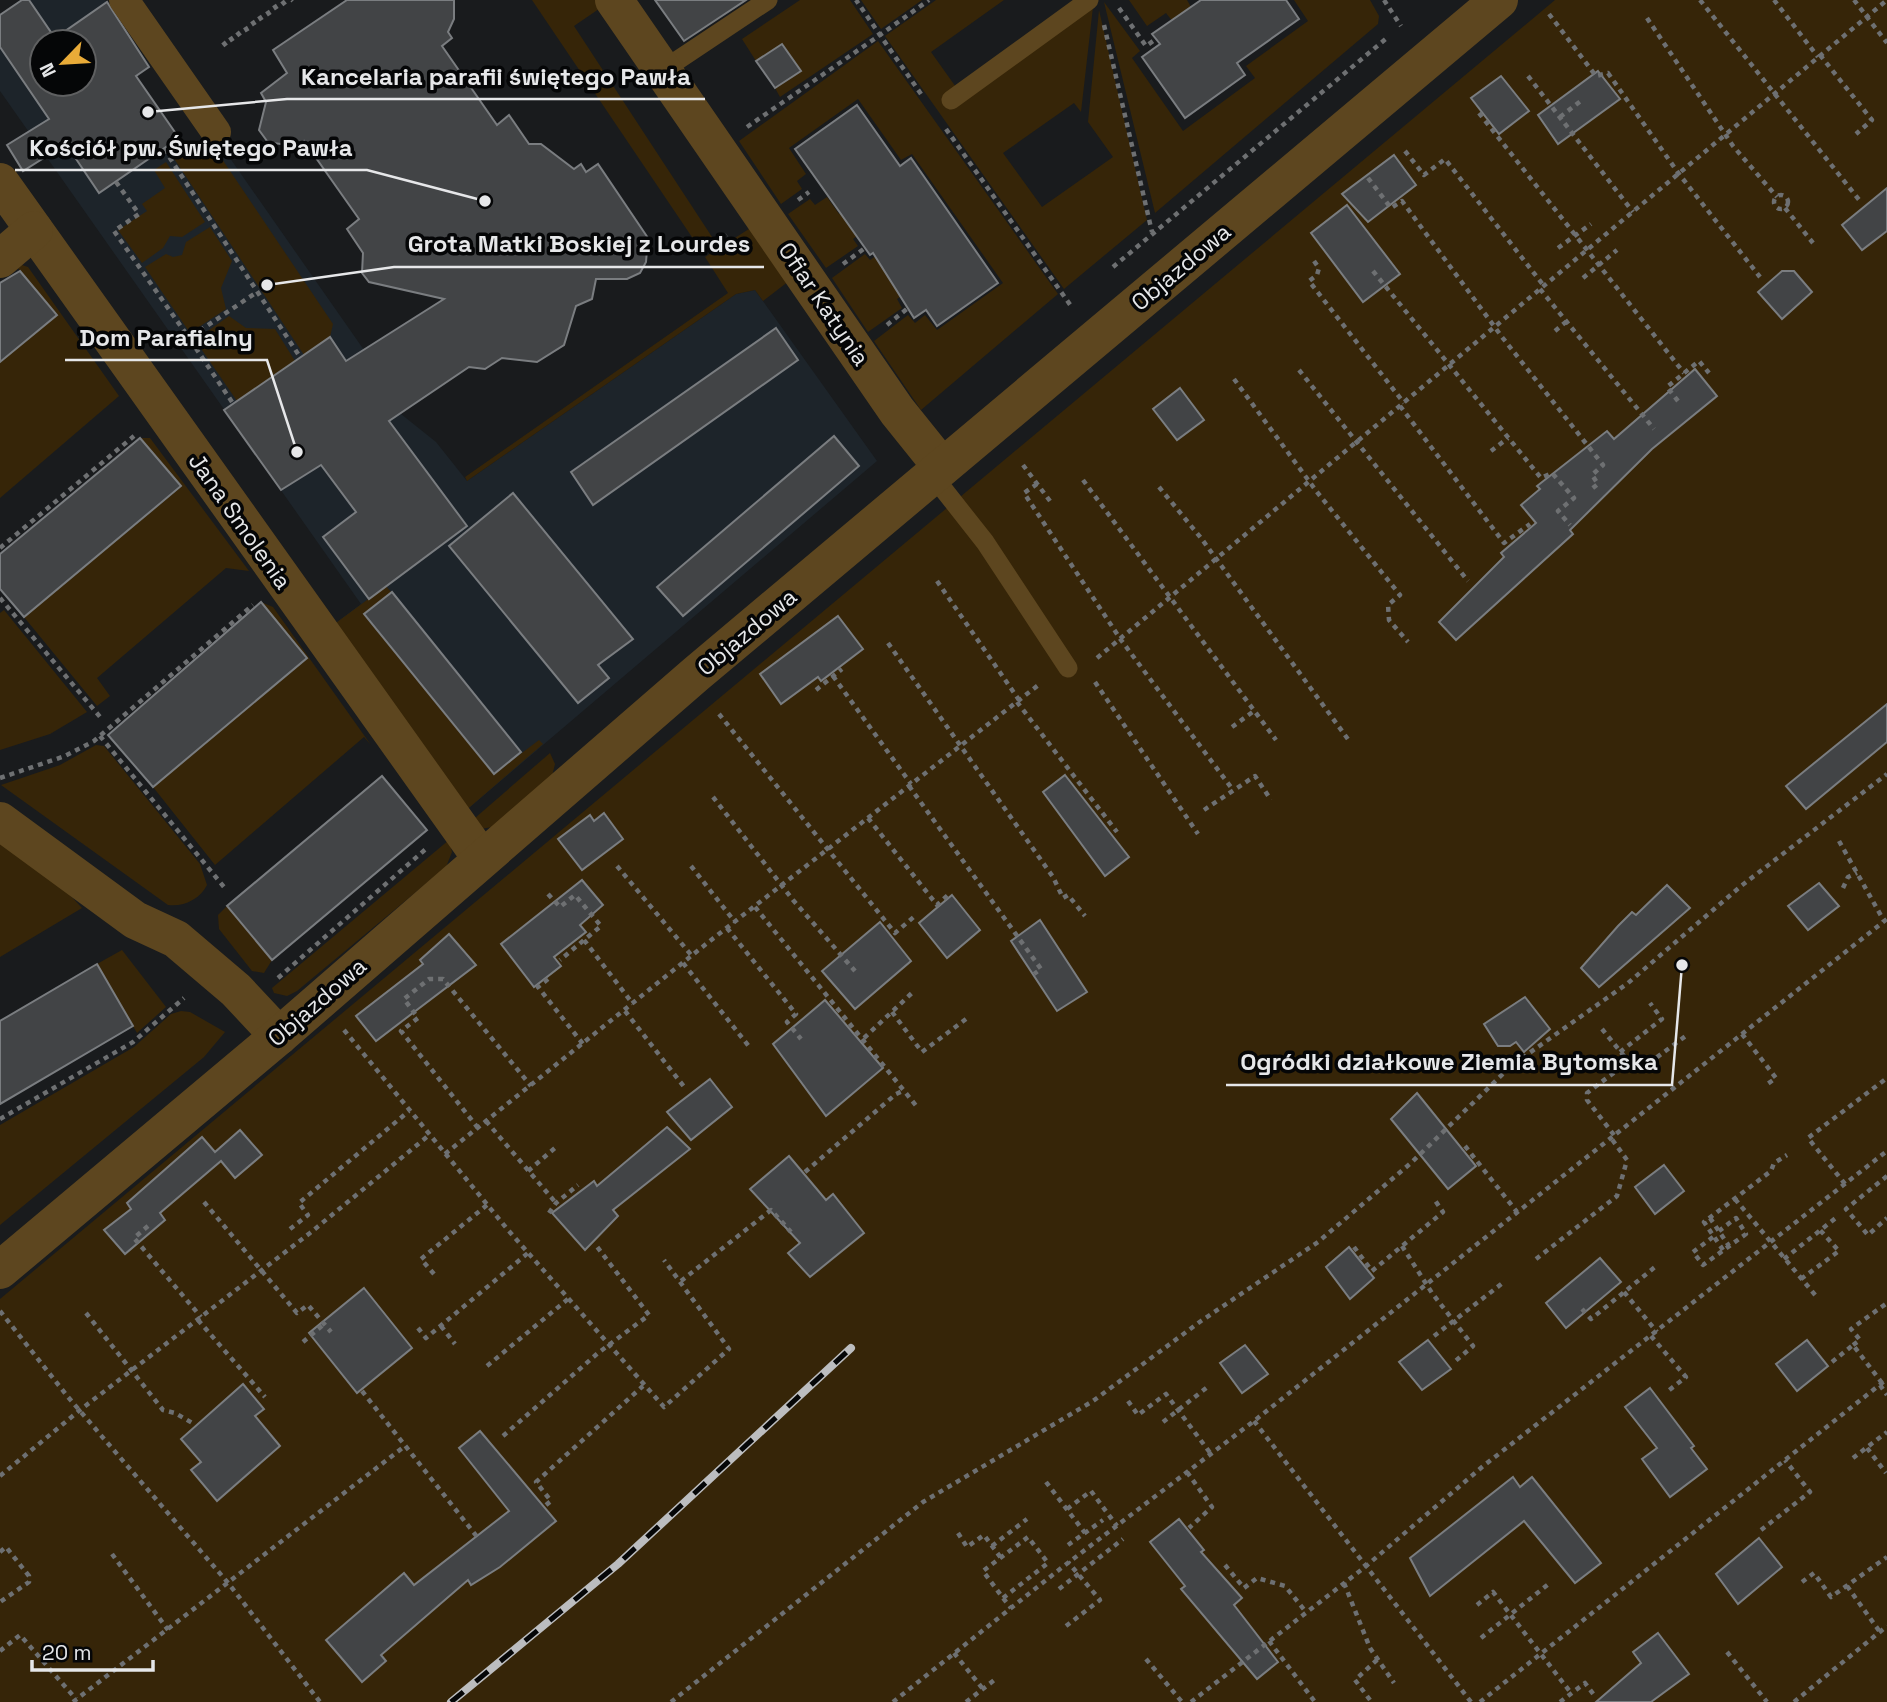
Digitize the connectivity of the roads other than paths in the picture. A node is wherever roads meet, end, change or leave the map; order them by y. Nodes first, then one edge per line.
1 (124, 0) edge
2 (614, 0) edge
3 (768, 0) edge
4 (1499, 0) edge
5 (1095, 6) edge
6 (663, 70) junction
7 (951, 100) dead end
8 (216, 132) dead end
9 (0, 182) edge
10 (34, 230) junction
11 (0, 259) edge
12 (938, 472) junction
13 (1068, 668) road end
14 (0, 821) edge
15 (482, 859) junction
16 (278, 1036) junction
17 (0, 1270) edge

1 - 8 street
2 - 6 street, Ofiar Katynia
3 - 6 lane
4 - 12 street, Objazdowa
5 - 7 lane
6 - 12 street, Ofiar Katynia
9 - 10 street, Jana Smolenia
10 - 11 street
10 - 15 street, Jana Smolenia
12 - 13 lane
12 - 15 street, Objazdowa
14 - 16 street
15 - 16 street, Objazdowa
16 - 17 street, Objazdowa

